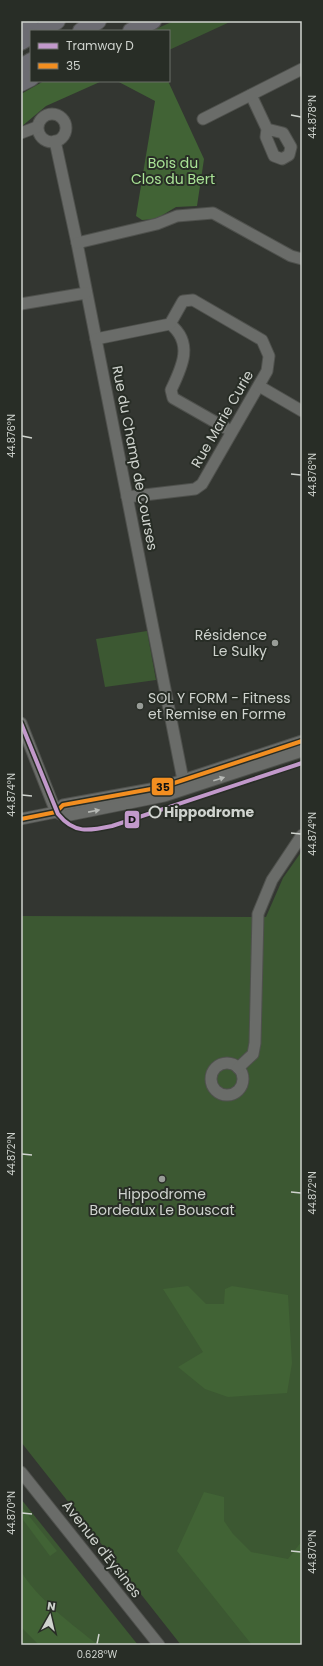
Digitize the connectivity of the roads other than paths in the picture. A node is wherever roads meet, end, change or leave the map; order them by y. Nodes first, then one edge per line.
1 (30, 21) edge
2 (57, 21) edge
3 (98, 21) edge
4 (153, 21) edge
5 (21, 28) edge
6 (42, 30) edge
7 (83, 30) edge
8 (133, 30) edge
9 (30, 37) edge
10 (21, 42) edge
11 (30, 62) edge
12 (21, 67) edge
13 (302, 69) edge
14 (30, 78) edge
15 (21, 83) edge
16 (251, 95) junction
17 (203, 119) dead end
18 (37, 127) junction
19 (267, 129) dead end
20 (21, 133) edge
21 (55, 141) junction
22 (78, 243) junction
23 (302, 258) edge
24 (86, 293) junction
25 (21, 304) edge
26 (170, 324) junction
27 (96, 339) junction
28 (259, 386) junction
29 (302, 411) edge
30 (231, 431) junction
31 (127, 497) junction
32 (21, 723) edge
33 (302, 741) edge
34 (302, 751) edge
35 (183, 780) junction
36 (198, 786) junction
37 (149, 800) junction
38 (56, 812) junction
39 (21, 819) edge
40 (302, 836) edge
41 (238, 1068) dead end
42 (21, 1472) edge
43 (159, 1645) edge

1 - 5 highway
2 - 6 highway
3 - 7 highway
4 - 8 highway
9 - 10 highway
11 - 12 highway
13 - 16 street
14 - 15 highway
16 - 17 street
16 - 19 street
18 - 20 street
18 - 21 street
18 - 21 street
21 - 22 street, Rue du Champ de Courses
22 - 23 street
22 - 24 street, Rue du Champ de Courses
24 - 25 street
24 - 27 street, Rue du Champ de Courses
26 - 27 street
26 - 28 street, Rue Marie Curie
26 - 30 street
27 - 31 street, Rue du Champ de Courses
28 - 29 street
28 - 30 street, Rue Marie Curie
30 - 31 street, Rue Marie Curie
31 - 35 street, Rue du Champ de Courses
32 - 38 street
33 - 35 street
36 -> 34 street
35 - 36 street
35 - 37 street
35 - 38 street
36 - 37 street
38 -> 37 street
38 - 39 street
40 - 41 street
42 - 43 street, Avenue d'Eysines

